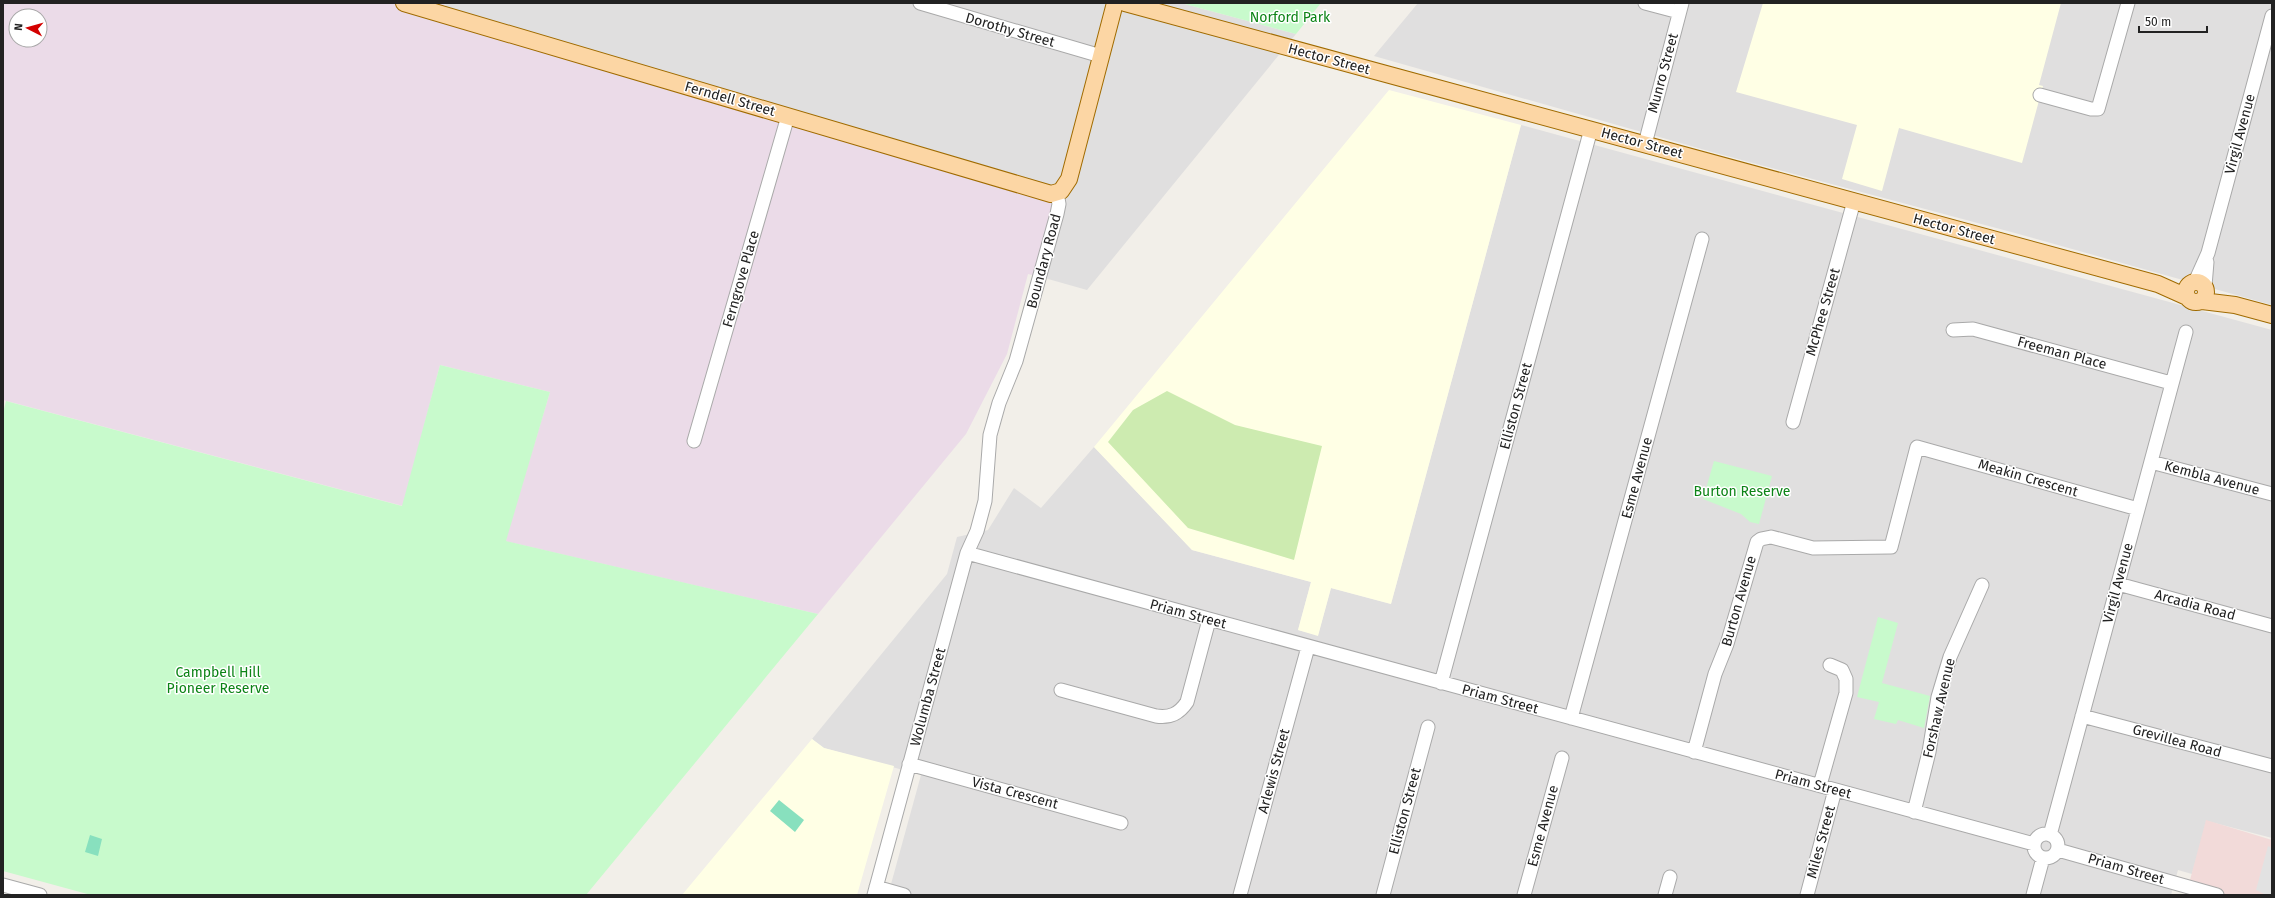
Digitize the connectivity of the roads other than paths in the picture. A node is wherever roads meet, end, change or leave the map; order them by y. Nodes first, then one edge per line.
1 (404, 3) edge
2 (920, 3) edge
3 (1115, 3) edge
4 (1125, 3) edge
5 (1645, 3) edge
6 (2128, 3) edge
7 (1681, 7) edge
8 (444, 9) edge
9 (2272, 16) edge
10 (1101, 56) junction
11 (2040, 95) dead end
12 (788, 116) junction
13 (1591, 129) junction
14 (1645, 144) junction
15 (1057, 193) junction
16 (1854, 201) junction
17 (1702, 239) dead end
18 (2197, 290) junction
19 (2272, 315) edge
20 (1953, 330) dead end
21 (2186, 332) dead end
22 (2172, 383) junction
23 (1793, 422) dead end
24 (694, 441) dead end
25 (1917, 447) joint
26 (2151, 462) junction
27 (2272, 494) edge
28 (985, 501) joint
29 (2138, 508) junction
30 (967, 553) junction
31 (2118, 584) junction
32 (1982, 585) dead end
33 (1209, 620) junction
34 (2272, 626) edge
35 (1308, 647) junction
36 (1830, 665) dead end
37 (1441, 683) junction
38 (1061, 690) dead end
39 (2082, 716) junction
40 (1571, 718) junction
41 (1428, 727) dead end
42 (1694, 752) junction
43 (1562, 758) dead end
44 (909, 764) junction
45 (2272, 766) edge
46 (1820, 785) junction
47 (1835, 790) junction
48 (1914, 812) junction
49 (1121, 822) dead end
50 (2050, 835) junction
51 (2034, 844) junction
52 (2058, 850) junction
53 (2043, 858) junction
54 (1670, 877) dead end
55 (3, 885) edge
56 (875, 891) edge
57 (2186, 891) edge
58 (40, 895) edge
59 (904, 895) edge
60 (1240, 895) edge
61 (1382, 895) edge
62 (1524, 895) edge
63 (1665, 895) edge
64 (1807, 895) edge
65 (2033, 895) edge
66 (2217, 895) edge

1 - 8 main road, Ferndell Street
2 - 10 street, Dorothy Street
3 - 10 main road, Boundary Road
4 - 13 main road, Hector Street
5 - 7 street
6 - 11 street
7 - 14 street, Munro Street
8 - 12 main road, Ferndell Street
9 - 18 street, Virgil Avenue
10 - 15 main road, Boundary Road
12 - 15 main road, Ferndell Street
12 - 24 street, Ferngrove Place
13 - 14 main road, Hector Street
13 - 37 street, Elliston Street
14 - 16 main road, Hector Street
15 - 28 street, Boundary Road
16 - 18 main road, Hector Street
16 - 23 street, McPhee Street
17 - 40 street, Esme Avenue
18 - 19 main road, Hector Street
20 - 22 street, Freeman Place
21 - 22 street, Virgil Avenue
22 - 26 street, Virgil Avenue
25 - 29 street, Meakin Crescent
25 - 42 street, Burton Avenue
26 - 27 street, Kembla Avenue
26 - 29 street, Virgil Avenue
28 - 30 street, Wolumba Street
29 - 31 street, Virgil Avenue
30 - 33 street, Priam Street
30 - 44 street, Wolumba Street
31 - 34 street, Arcadia Road
31 - 39 street, Virgil Avenue
32 - 48 street, Forshaw Avenue
33 - 35 street, Priam Street
33 - 38 street
35 - 37 street, Priam Street
35 - 60 street, Arlewis Street
36 - 46 street
37 - 40 street, Priam Street
39 - 45 street, Grevillea Road
39 - 50 street, Virgil Avenue
40 - 42 street, Priam Street
41 - 61 street, Elliston Street
42 - 46 street, Priam Street
43 - 62 street, Esme Avenue
44 - 49 street, Vista Crescent
44 - 56 street, Wolumba Street
46 - 47 street, Priam Street
47 - 48 street, Priam Street
47 - 64 street, Miles Street
48 - 51 street, Priam Street
50 - 51 street
50 - 52 street
51 - 53 street
52 - 53 street
52 - 57 street, Priam Street
53 - 65 street
54 - 63 street
55 - 58 street
56 - 59 street
57 - 66 street, Priam Street

